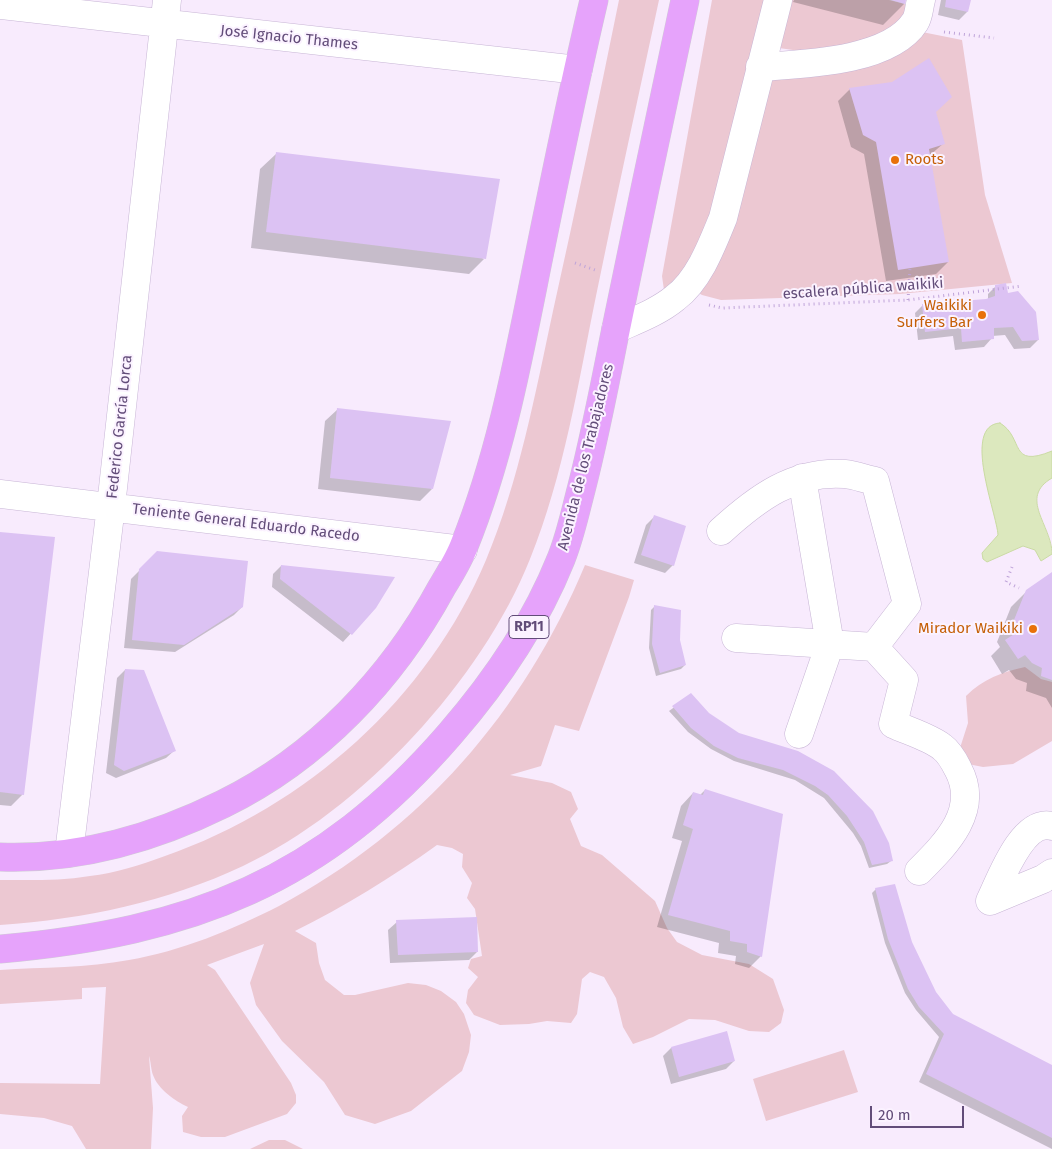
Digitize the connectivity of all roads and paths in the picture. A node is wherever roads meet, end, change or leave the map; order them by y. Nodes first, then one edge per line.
1 (594, 0) edge
2 (684, 0) edge
3 (778, 0) edge
4 (921, 0) edge
5 (0, 5) edge
6 (166, 12) edge
7 (938, 31) dead end
8 (994, 38) dead end
9 (760, 67) junction
10 (578, 70) junction
11 (575, 263) dead end
12 (910, 268) dead end
13 (602, 272) dead end
14 (1022, 286) dead end
15 (677, 297) junction
16 (908, 300) junction
17 (616, 329) junction
18 (802, 478) junction
19 (0, 494) edge
20 (111, 506) junction
21 (721, 531) dead end
22 (463, 550) junction
23 (1012, 567) dead end
24 (1019, 588) dead end
25 (736, 638) dead end
26 (830, 644) junction
27 (874, 647) junction
28 (798, 734) dead end
29 (1052, 826) edge
30 (69, 853) junction
31 (0, 857) edge
32 (919, 871) dead end
33 (1052, 873) edge
34 (0, 948) edge

1 - 10 main road
2 - 17 main road, Avenida de los Trabajadores / RP11
3 - 9 street
4 - 9 street
5 - 6 street, José Ignacio Thames
6 - 10 street, José Ignacio Thames
6 - 20 street, Federico García Lorca
7 - 8 path
9 - 15 street
10 - 22 main road
11 - 13 path
12 - 16 path
14 - 16 path, escalera pública waikiki
15 - 16 path, escalera pública waikiki
15 - 17 street
17 - 34 main road, Avenida de los Trabajadores / RP11
18 - 21 street
18 - 26 street
18 - 27 street
19 - 20 street, Teniente General Eduardo Racedo
20 - 22 street, Teniente General Eduardo Racedo
20 - 30 street, Federico García Lorca
22 - 30 main road
23 - 24 path
25 - 26 street
26 - 27 street
26 - 28 street
27 - 32 street
29 - 33 street
30 - 31 main road

